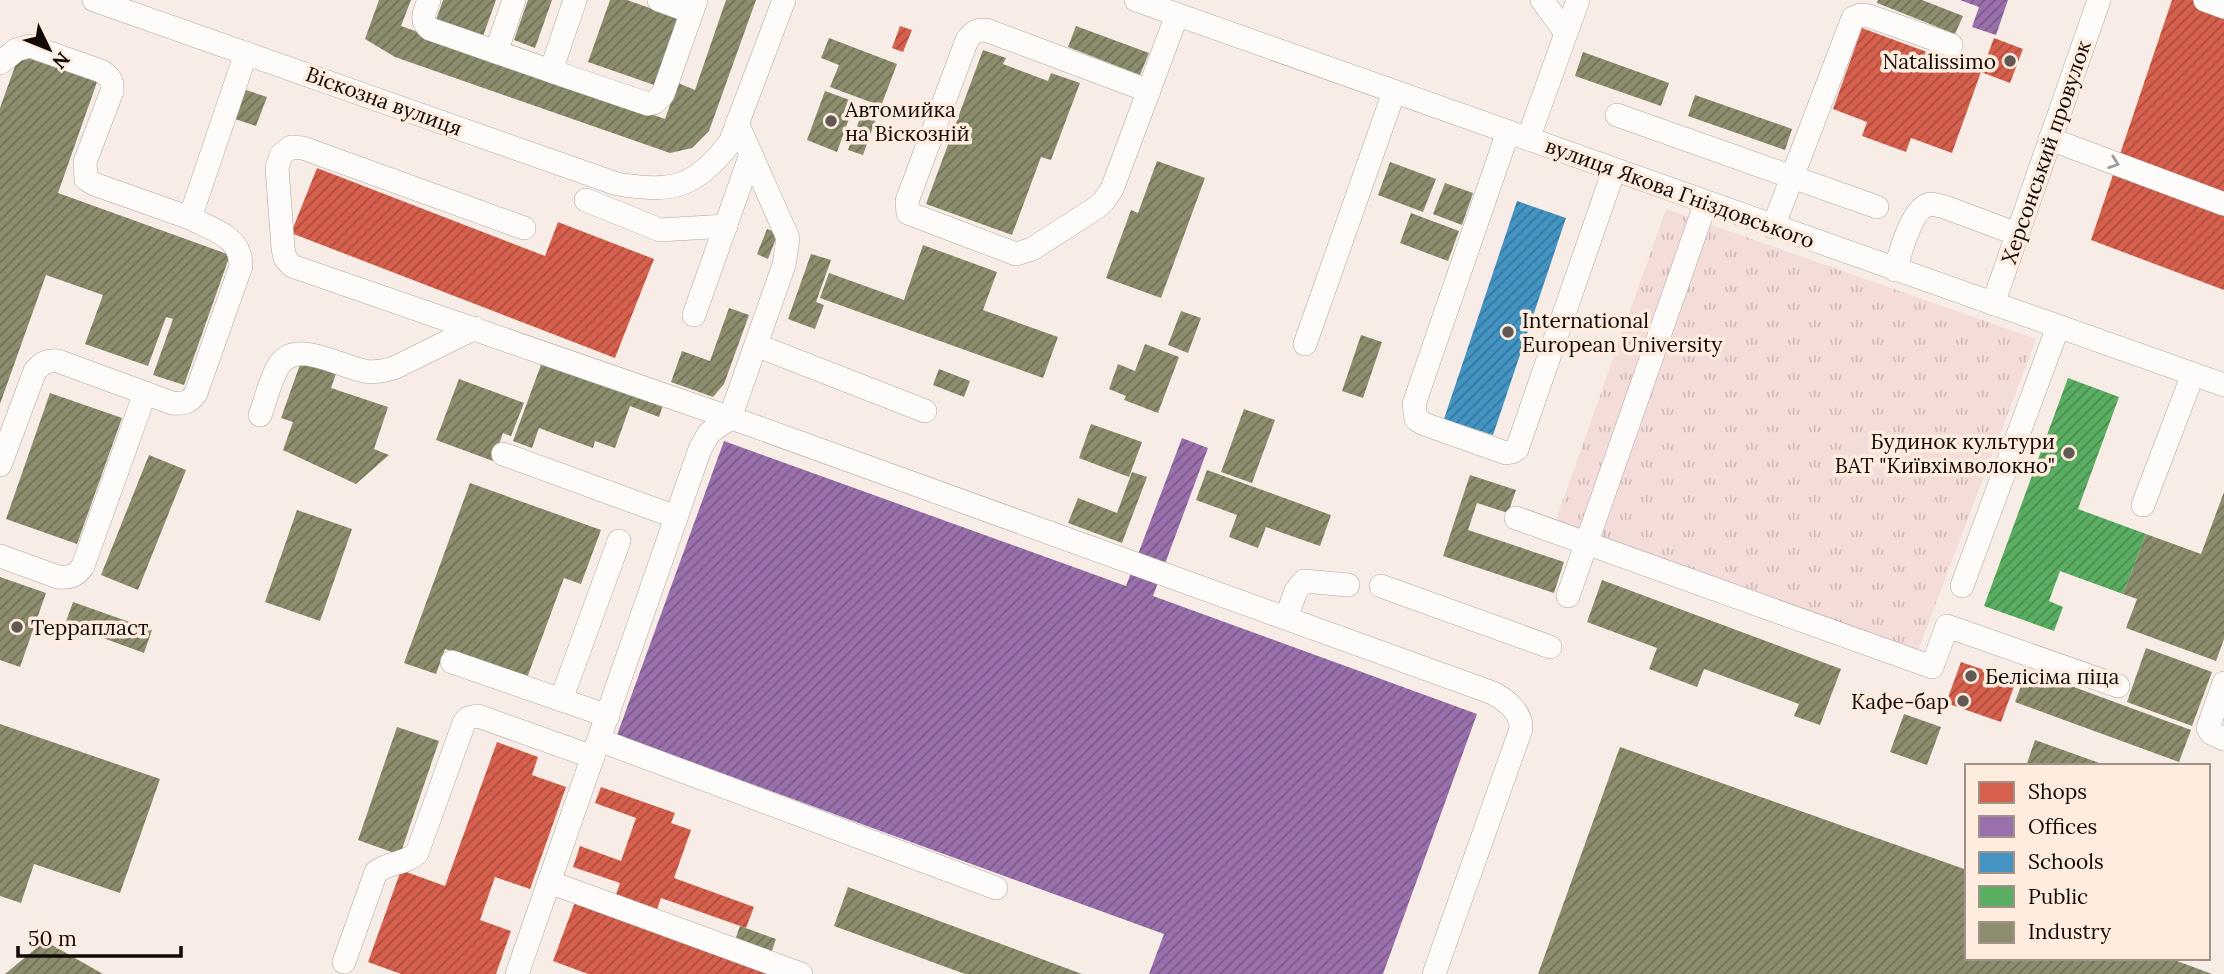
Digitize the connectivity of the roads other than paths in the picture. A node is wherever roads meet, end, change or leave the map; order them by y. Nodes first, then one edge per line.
1 (94, 0) edge
2 (429, 0) edge
3 (514, 0) edge
4 (576, 0) edge
5 (659, 0) edge
6 (784, 0) edge
7 (1136, 0) edge
8 (1542, 0) edge
9 (1578, 0) edge
10 (2099, 0) edge
11 (2205, 0) edge
12 (694, 6) edge
13 (2224, 7) edge
14 (1177, 15) junction
15 (1566, 33) junction
16 (1951, 46) dead end
17 (246, 52) junction
18 (496, 52) junction
19 (0, 63) edge
20 (551, 71) junction
21 (1149, 91) junction
22 (1394, 92) junction
23 (1617, 115) dead end
24 (737, 123) junction
25 (1518, 136) junction
26 (2050, 139) junction
27 (751, 154) junction
28 (1615, 170) junction
29 (1792, 177) junction
30 (586, 200) dead end
31 (1706, 202) junction
32 (2224, 204) edge
33 (1877, 207) dead end
34 (190, 218) junction
35 (726, 226) junction
36 (1773, 226) junction
37 (524, 228) dead end
38 (2017, 234) junction
39 (1895, 270) junction
40 (1993, 304) junction
41 (694, 315) dead end
42 (2058, 327) junction
43 (475, 328) junction
44 (1306, 344) dead end
45 (756, 345) junction
46 (2193, 374) junction
47 (2224, 385) edge
48 (145, 393) junction
49 (925, 411) dead end
50 (260, 415) dead end
51 (730, 418) junction
52 (503, 454) dead end
53 (0, 464) edge
54 (2144, 505) dead end
55 (676, 517) junction
56 (1516, 518) dead end
57 (619, 541) dead end
58 (1587, 543) junction
59 (0, 556) edge
60 (1348, 585) dead end
61 (1381, 586) dead end
62 (1962, 586) dead end
63 (1567, 596) dead end
64 (1286, 618) junction
65 (1550, 647) dead end
66 (452, 662) dead end
67 (2224, 683) edge
68 (2118, 686) dead end
69 (561, 700) junction
70 (608, 716) junction
71 (2224, 739) edge
72 (596, 749) junction
73 (549, 883) junction
74 (996, 888) dead end
75 (344, 962) dead end
76 (517, 974) edge
77 (801, 974) edge
78 (1434, 974) edge

1 - 17 street, Віскозна вулиця
2 - 18 street
3 - 18 street
4 - 20 street
5 - 12 street
6 - 24 street
7 - 14 street, вулиця Якова Гніздовського
8 - 15 street
9 - 15 street
10 - 26 street, Херсонський провулок
11 - 13 street
12 - 20 street
14 - 21 street
14 - 22 street, вулиця Якова Гніздовського
15 - 25 street
16 - 29 street
17 - 24 street, Віскозна вулиця
17 - 34 street
18 - 20 street
19 - 34 street
21 - 21 street
22 - 25 street, вулиця Якова Гніздовського
22 - 44 street
23 - 29 street
24 - 27 street
25 - 28 street, вулиця Якова Гніздовського
25 - 28 street
26 -> 32 street
26 - 38 street, Херсонський провулок
27 - 35 street
27 - 45 street
28 - 31 street, вулиця Якова Гніздовського
29 - 33 street
29 - 36 street
30 - 35 street
31 - 36 street, вулиця Якова Гніздовського
31 - 58 street
34 - 48 street
35 - 41 street
36 - 39 street, вулиця Якова Гніздовського
37 - 43 street
38 - 39 street
38 - 40 street, Херсонський провулок
39 - 40 street, вулиця Якова Гніздовського
40 - 42 street, вулиця Якова Гніздовського
42 - 46 street, вулиця Якова Гніздовського
42 - 62 street
43 - 50 street
43 - 51 street
45 - 49 street
45 - 51 street
46 - 47 street, вулиця Якова Гніздовського
46 - 54 street
48 - 53 street
48 - 59 street
51 - 55 street
51 - 64 street
52 - 55 street
55 - 70 street
56 - 58 street
57 - 69 street
58 - 63 street
58 - 68 street
60 - 64 street
61 - 65 street
64 - 78 street
66 - 69 street
67 - 71 street
69 - 70 street
70 - 72 street
72 - 73 street
72 - 74 street
72 - 75 street
73 - 76 street
73 - 77 street

